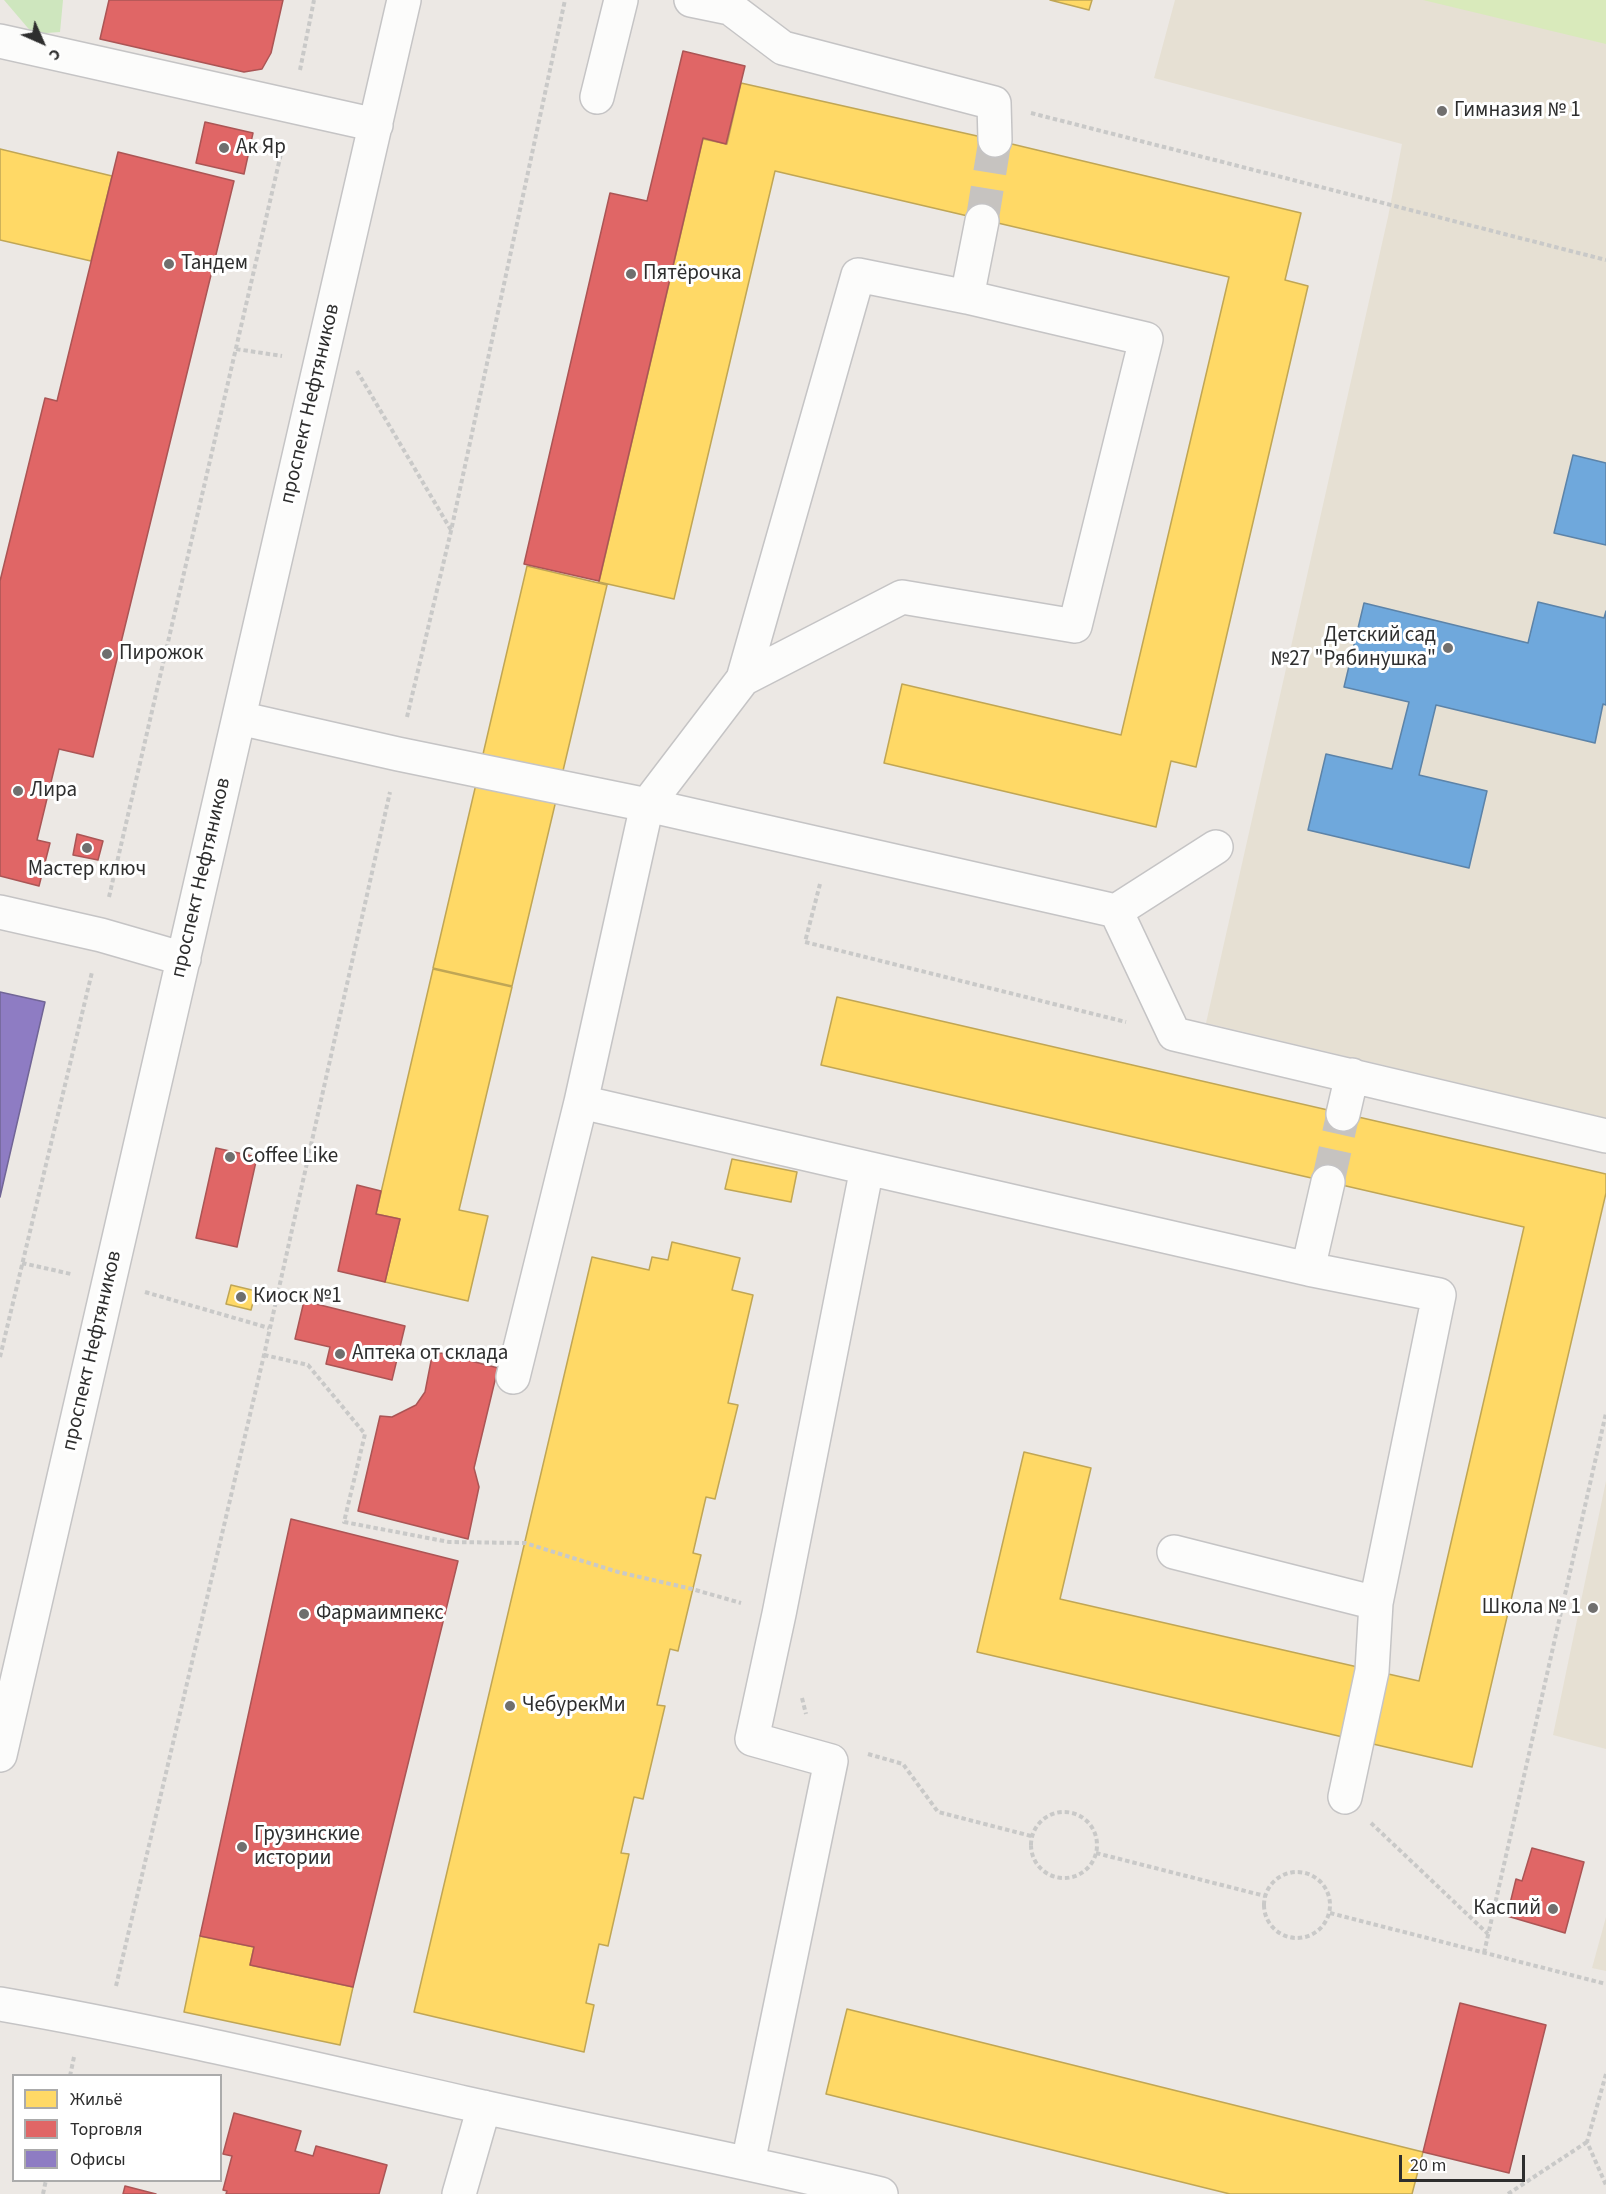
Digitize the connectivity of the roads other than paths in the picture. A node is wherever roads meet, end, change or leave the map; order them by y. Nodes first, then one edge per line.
1 (404, 0) edge
2 (621, 0) edge
3 (691, 0) edge
4 (0, 41) edge
5 (597, 97) dead end
6 (376, 125) junction
7 (995, 140) tunnel mouth
8 (982, 221) tunnel mouth
9 (967, 297) junction
10 (743, 679) junction
11 (239, 718) junction
12 (647, 806) junction
13 (1216, 847) dead end
14 (1116, 911) junction
15 (0, 912) edge
16 (184, 959) junction
17 (1352, 1075) junction
18 (581, 1102) junction
19 (1343, 1113) tunnel mouth
20 (1606, 1136) edge
21 (867, 1168) junction
22 (1328, 1182) tunnel mouth
23 (1308, 1269) junction
24 (513, 1377) dead end
25 (1174, 1552) dead end
26 (1376, 1604) junction
27 (0, 1755) edge
28 (1345, 1797) road end
29 (0, 2004) edge
30 (484, 2107) junction
31 (748, 2163) junction
32 (459, 2194) edge
33 (881, 2194) edge

1 - 6 street, проспект Нефтяников
2 - 5 street
3 - 7 street
4 - 6 street
6 - 11 street, проспект Нефтяников
8 - 9 street
9 - 10 street
9 - 10 street
10 - 12 street
11 - 12 street
11 - 16 street, проспект Нефтяников
12 - 14 street
12 - 18 street
13 - 14 street
14 - 17 street
15 - 16 street
16 - 27 street, проспект Нефтяников
17 - 19 street
17 - 20 street
18 - 21 street
18 - 24 street
21 - 23 street
21 - 31 street
22 - 23 street
23 - 26 street
25 - 26 street
26 - 28 street
29 - 30 street
30 - 31 street
30 - 32 street
31 - 33 street

